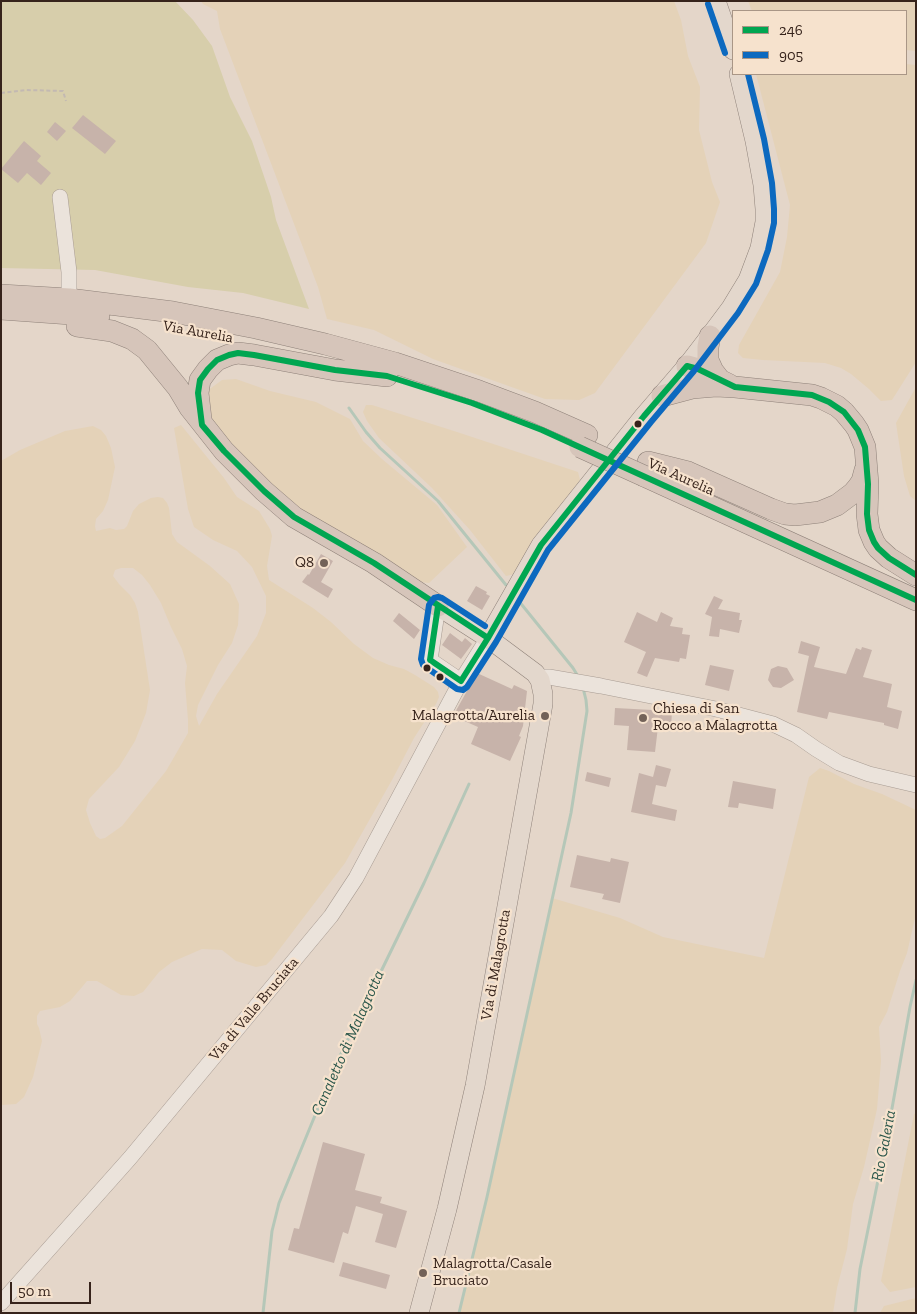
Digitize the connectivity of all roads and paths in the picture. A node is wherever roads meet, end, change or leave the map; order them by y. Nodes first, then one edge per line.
1 (716, 1) edge
2 (732, 47) edge
3 (739, 75) edge
4 (1, 93) edge
5 (66, 101) dead end
6 (60, 196) dead end
7 (70, 299) junction
8 (1, 306) edge
9 (32, 311) junction
10 (710, 336) junction
11 (687, 366) junction
12 (387, 376) junction
13 (721, 385) junction
14 (662, 396) junction
15 (202, 425) junction
16 (584, 441) junction
17 (866, 463) junction
18 (646, 469) junction
19 (916, 575) edge
20 (916, 584) edge
21 (916, 600) edge
22 (438, 606) junction
23 (488, 638) junction
24 (539, 677) junction
25 (461, 681) junction
26 (914, 784) edge
27 (1, 1303) edge
28 (419, 1313) edge

1 - 2 main road
3 - 10 main road
4 - 5 path
6 - 7 street
7 - 8 highway, Via Aurelia
7 - 16 highway, Via Aurelia
8 - 9 highway, Via Aurelia
9 - 12 highway, Via Aurelia
9 - 15 highway
10 - 11 main road
10 - 13 highway
11 - 13 highway
11 - 14 main road
12 - 15 highway
12 - 16 highway, Via Aurelia
13 - 14 highway
13 - 17 highway
14 - 23 main road
15 - 22 highway
16 - 18 highway, Via Aurelia
17 - 18 highway
17 - 19 highway
18 - 20 highway, Via Aurelia
18 - 21 highway, Via Aurelia
22 - 23 main road
22 - 25 street
23 - 24 main road
23 - 25 street, Via di Valle Bruciata
24 - 26 street
24 - 28 main road, Via di Malagrotta
25 - 27 street, Via di Valle Bruciata

